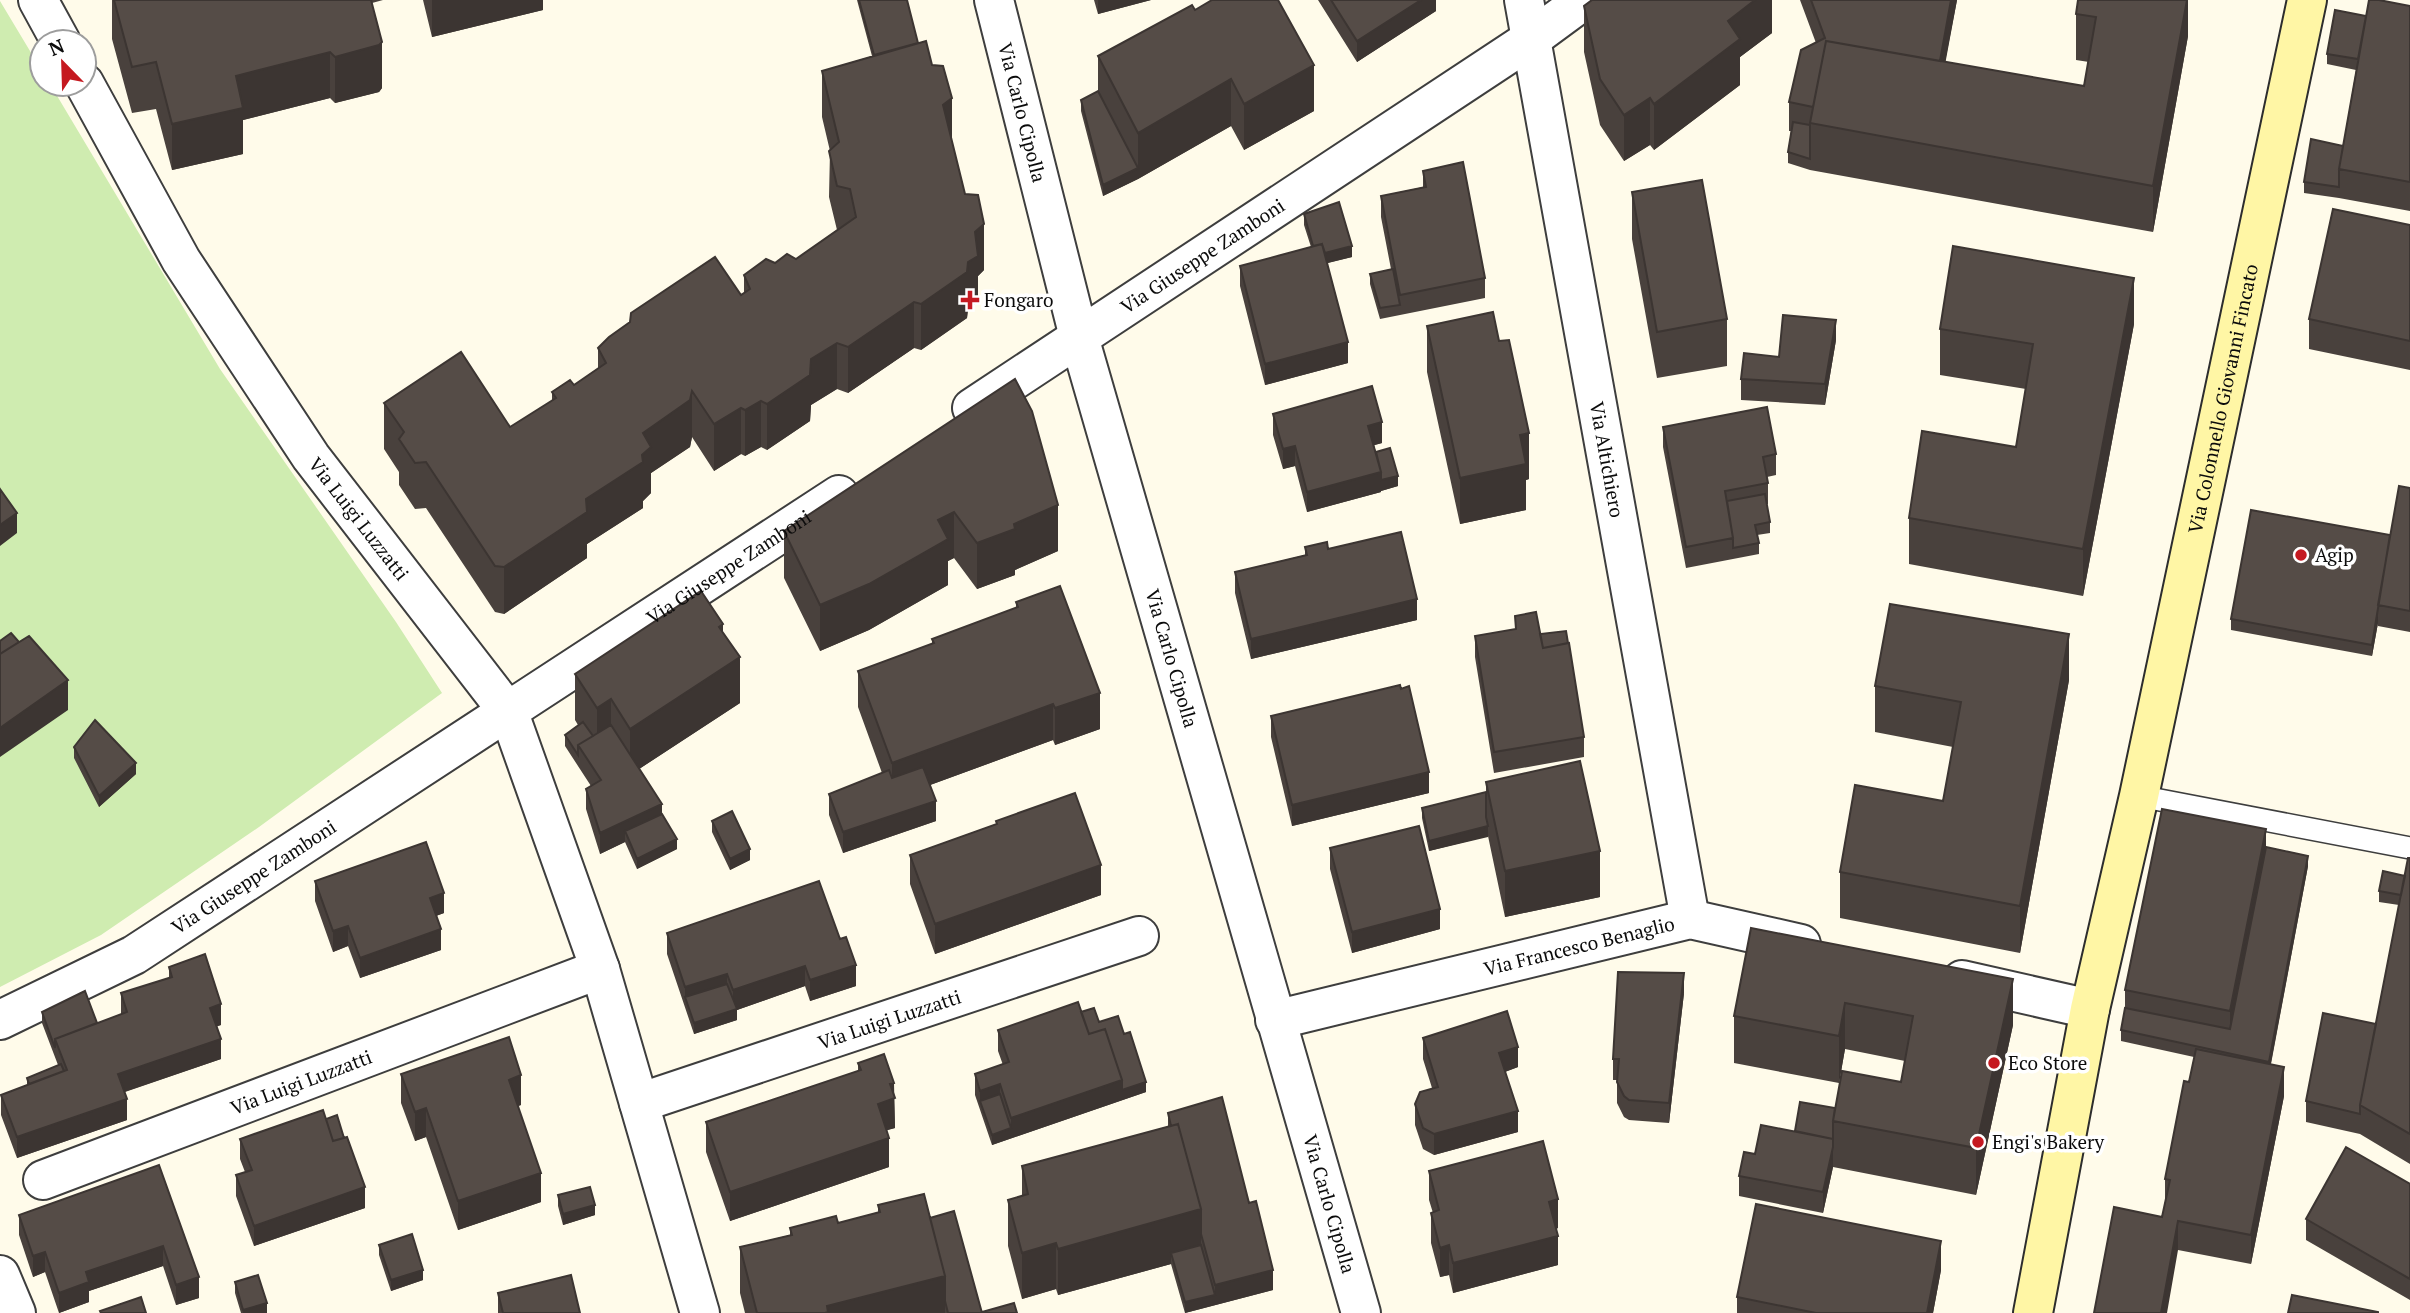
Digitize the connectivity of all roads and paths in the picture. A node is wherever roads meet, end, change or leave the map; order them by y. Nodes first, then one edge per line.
1 (994, 0) edge
2 (1524, 0) edge
3 (1584, 0) edge
4 (2307, 0) edge
5 (1531, 39) junction
6 (92, 98) edge
7 (1079, 337) junction
8 (941, 428) edge
9 (871, 474) edge
10 (509, 713) junction
11 (2139, 796) junction
12 (2410, 848) edge
13 (1690, 919) junction
14 (1139, 936) dead end
15 (1837, 952) edge
16 (600, 969) junction
17 (1930, 973) edge
18 (2090, 1009) junction
19 (0, 1020) edge
20 (1275, 1020) junction
21 (639, 1103) junction
22 (43, 1180) dead end
23 (0, 1275) edge
24 (16, 1313) edge
25 (700, 1313) edge
26 (1361, 1313) edge
27 (2033, 1313) edge

1 - 7 street, Via Carlo Cipolla
2 - 5 street, Via Altichiero
3 - 5 street, Via Giuseppe Zamboni
4 - 11 main road, Via Colonnello Giovanni Fincato
5 - 7 street, Via Giuseppe Zamboni
5 - 13 street, Via Altichiero
6 - 10 street, Via Luigi Luzzatti
7 - 8 street, Via Giuseppe Zamboni
7 - 20 street, Via Carlo Cipolla
9 - 10 street, Via Giuseppe Zamboni
10 - 16 street, Via Luigi Luzzatti
10 - 19 street, Via Giuseppe Zamboni
11 - 12 lane
11 - 18 main road, Via Colonnello Giovanni Fincato
13 - 15 street, Via Francesco Benaglio
13 - 20 street, Via Francesco Benaglio
14 - 21 street, Via Luigi Luzzatti
16 - 21 street, Via Luigi Luzzatti
16 - 22 street, Via Luigi Luzzatti
17 - 18 street
18 - 27 main road, Via Colonnello Giovanni Fincato
20 - 26 street, Via Carlo Cipolla
21 - 25 street, Via Luigi Luzzatti
23 - 24 street

